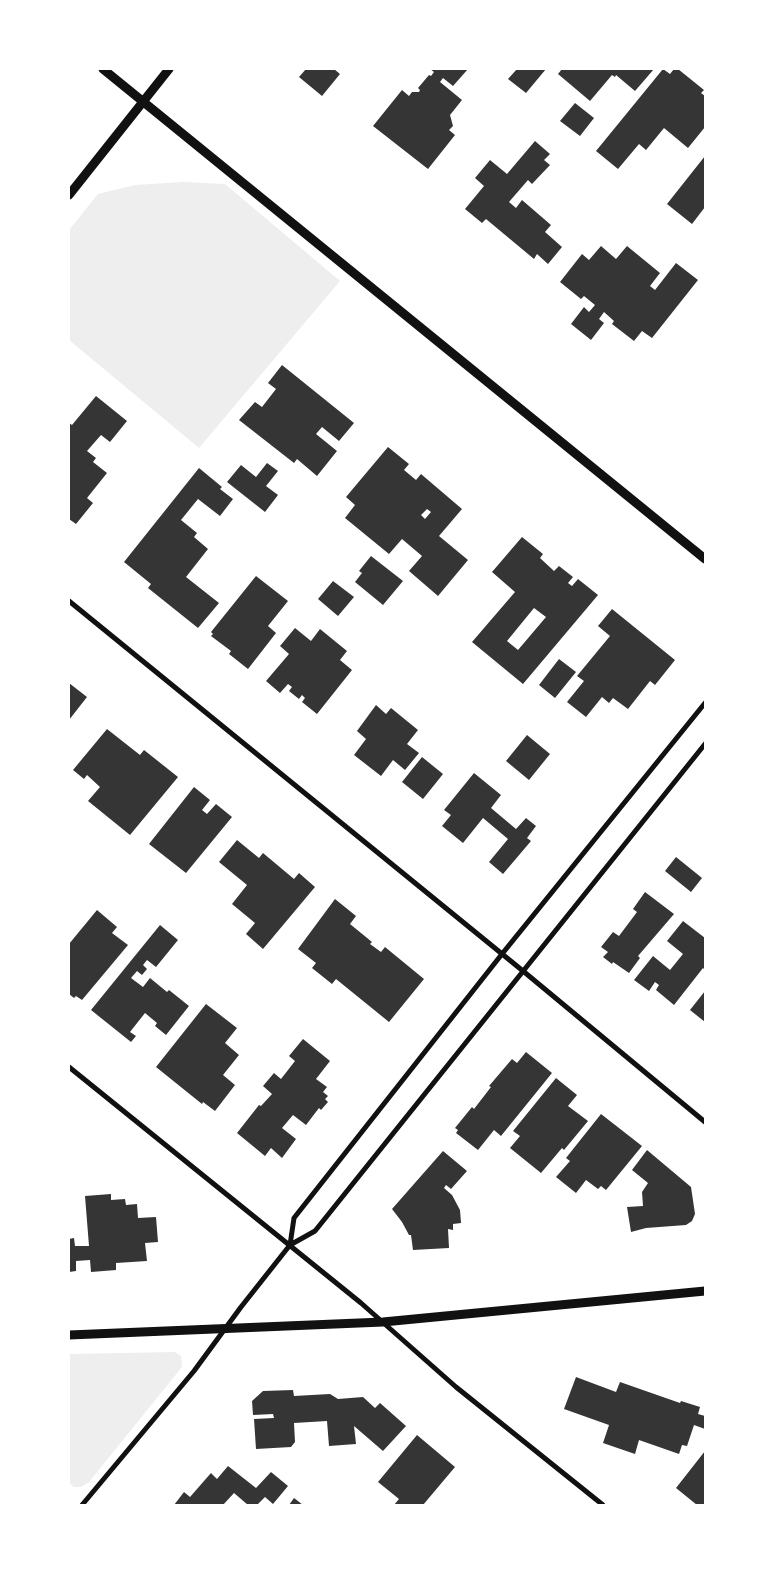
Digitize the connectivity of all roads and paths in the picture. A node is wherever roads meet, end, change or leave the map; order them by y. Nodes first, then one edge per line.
1 (103, 69) edge
2 (169, 69) edge
3 (143, 101) junction
4 (69, 196) edge
5 (705, 559) edge
6 (69, 601) edge
7 (705, 703) edge
8 (705, 744) edge
9 (502, 954) junction
10 (523, 971) junction
11 (69, 1067) edge
12 (705, 1122) edge
13 (290, 1245) junction
14 (705, 1291) edge
15 (383, 1322) junction
16 (224, 1329) junction
17 (69, 1335) edge
18 (82, 1505) edge
19 (603, 1505) edge

1 - 3 street
2 - 3 street
3 - 4 street
3 - 5 street
6 - 9 street
7 - 9 street
8 - 10 street
9 - 10 street
9 - 13 street
10 - 12 street
10 - 13 street
11 - 13 street
13 - 15 street
13 - 16 street
14 - 15 street
15 - 16 street
15 - 19 street
16 - 17 street
16 - 18 street

